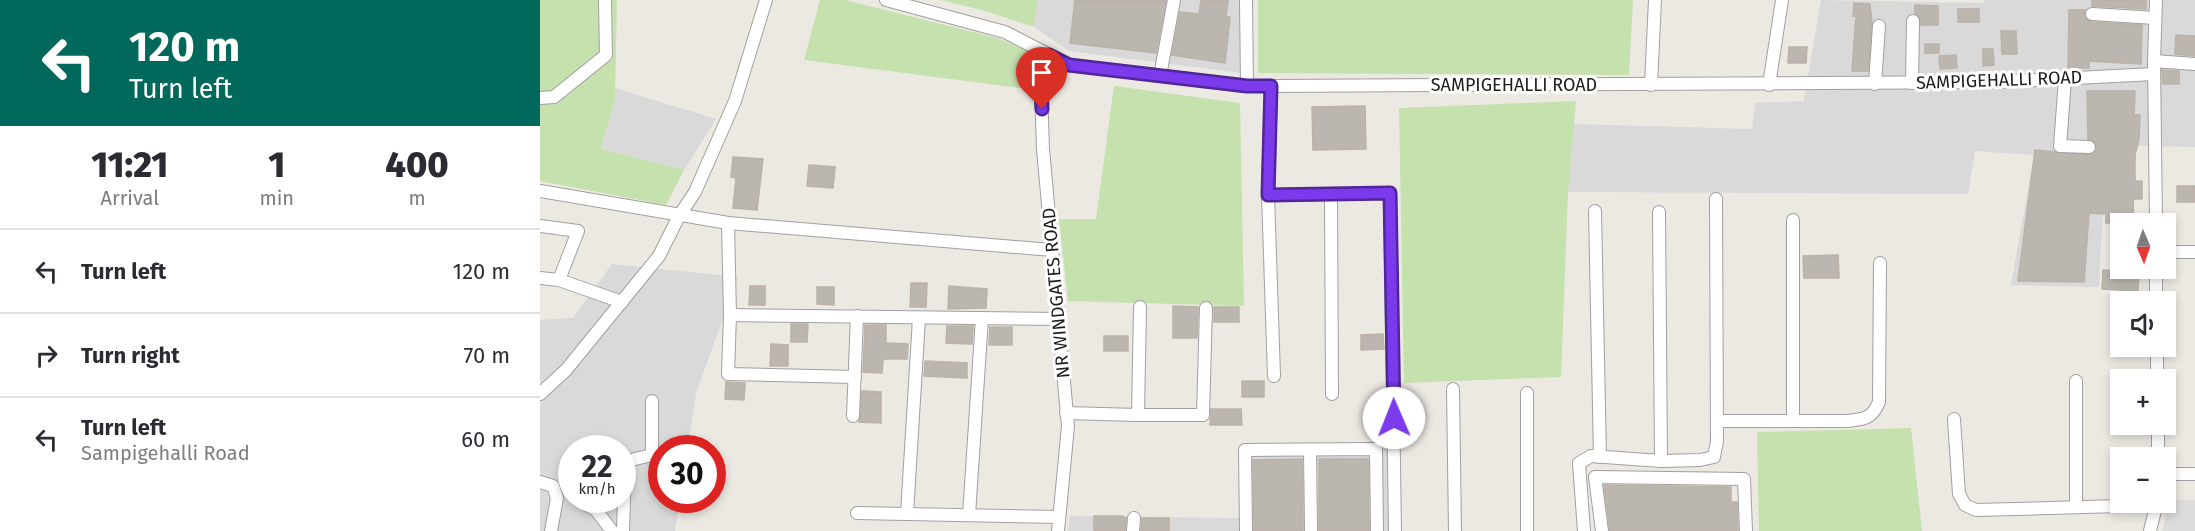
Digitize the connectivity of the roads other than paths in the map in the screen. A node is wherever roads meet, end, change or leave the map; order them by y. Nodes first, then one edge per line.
1 (605, 0) edge
2 (766, 0) edge
3 (886, 0) edge
4 (1174, 0) edge
5 (1246, 0) edge
6 (1655, 0) edge
7 (1782, 0) edge
8 (2156, 0) edge
9 (2092, 14) dead end
10 (2155, 18) junction
11 (1913, 21) dead end
12 (1879, 26) dead end
13 (1049, 55) junction
14 (2154, 61) junction
15 (2195, 64) edge
16 (2154, 74) junction
17 (1160, 76) junction
18 (2065, 79) junction
19 (1912, 83) junction
20 (1875, 84) junction
21 (1652, 85) junction
22 (1769, 85) junction
23 (1247, 86) junction
24 (1271, 86) junction
25 (540, 98) edge
26 (2089, 147) dead end
27 (540, 191) edge
28 (1331, 194) junction
29 (1268, 195) junction
30 (1716, 199) dead end
31 (1595, 212) dead end
32 (1659, 213) dead end
33 (2156, 213) edge
34 (679, 216) junction
35 (1793, 220) dead end
36 (728, 223) junction
37 (540, 226) edge
38 (1052, 250) junction
39 (2176, 252) edge
40 (2195, 252) edge
41 (1880, 263) dead end
42 (540, 278) edge
43 (559, 280) junction
44 (622, 302) junction
45 (1140, 307) dead end
46 (1206, 308) dead end
47 (730, 315) junction
48 (857, 316) junction
49 (919, 318) junction
50 (982, 318) junction
51 (1058, 319) junction
52 (1274, 376) dead end
53 (855, 377) junction
54 (2076, 381) dead end
55 (1453, 389) dead end
56 (1527, 393) dead end
57 (540, 394) edge
58 (1332, 394) dead end
59 (652, 401) dead end
60 (1066, 413) junction
61 (1138, 415) junction
62 (853, 416) dead end
63 (1954, 419) dead end
64 (1793, 420) junction
65 (1717, 421) junction
66 (1310, 450) junction
67 (1600, 457) junction
68 (1661, 460) junction
69 (2176, 474) edge
70 (2195, 474) edge
71 (540, 482) edge
72 (557, 498) joint
73 (2110, 506) edge
74 (2076, 507) junction
75 (598, 513) edge
76 (857, 513) dead end
77 (2155, 513) edge
78 (907, 514) junction
79 (969, 515) junction
80 (1059, 517) junction
81 (1134, 518) dead end
82 (551, 531) edge
83 (612, 531) edge
84 (623, 531) edge
85 (1058, 531) edge
86 (1133, 531) edge
87 (1246, 531) edge
88 (1311, 531) edge
89 (1377, 531) edge
90 (1395, 531) edge
91 (1455, 531) edge
92 (1527, 531) edge
93 (1584, 531) edge
94 (1602, 531) edge
95 (1746, 531) edge
96 (2150, 531) edge

1 - 25 street
2 - 34 street
3 - 13 street, SAMPIGEHALLI ROAD
4 - 17 street
5 - 23 street
6 - 21 street
7 - 22 street
8 - 10 street
9 - 10 street
10 - 14 street
11 - 19 street
12 - 20 street
13 - 17 street, SAMPIGEHALLI ROAD
13 - 38 street, NR WINDGATES ROAD
14 - 15 street
14 - 16 street
16 - 18 street, SAMPIGEHALLI ROAD
16 - 33 street
17 - 23 street, SAMPIGEHALLI ROAD
18 - 19 street, SAMPIGEHALLI ROAD
18 - 26 street
19 - 20 street, SAMPIGEHALLI ROAD
20 - 22 street, SAMPIGEHALLI ROAD
21 - 22 street, SAMPIGEHALLI ROAD
21 - 24 street, SAMPIGEHALLI ROAD
23 - 24 street, SAMPIGEHALLI ROAD
24 - 29 street
27 - 34 street
28 - 29 street
28 - 58 street
28 - 90 street
29 - 52 street
30 - 65 street
31 - 67 street
32 - 68 street
34 - 36 street
34 - 44 street
35 - 64 street
36 - 38 street
36 - 47 street
37 - 43 street
38 - 51 street, NR WINDGATES ROAD
39 - 40 street
41 - 64 street
42 - 43 street
43 - 44 street
44 - 57 street
45 - 61 street
46 - 61 street
47 - 48 street
47 - 53 street
48 - 49 street
48 - 53 street
49 - 50 street
49 - 78 street
50 - 51 street
50 - 79 street
51 - 60 street, NR WINDGATES ROAD
53 - 62 street
54 - 74 street
55 - 91 street
56 - 92 street
59 - 84 street
60 - 61 street
60 - 80 street, NR WINDGATES ROAD
63 - 74 street
64 - 65 street
65 - 68 street
66 - 87 street
66 - 88 street
66 - 89 street
67 - 68 street
67 - 93 street
69 - 70 street
71 - 72 street
72 - 82 street
73 - 74 street
75 - 83 street
76 - 78 street
77 - 96 street
78 - 79 street
79 - 80 street
80 - 85 street, NR WINDGATES ROAD
81 - 86 street
94 - 95 street

